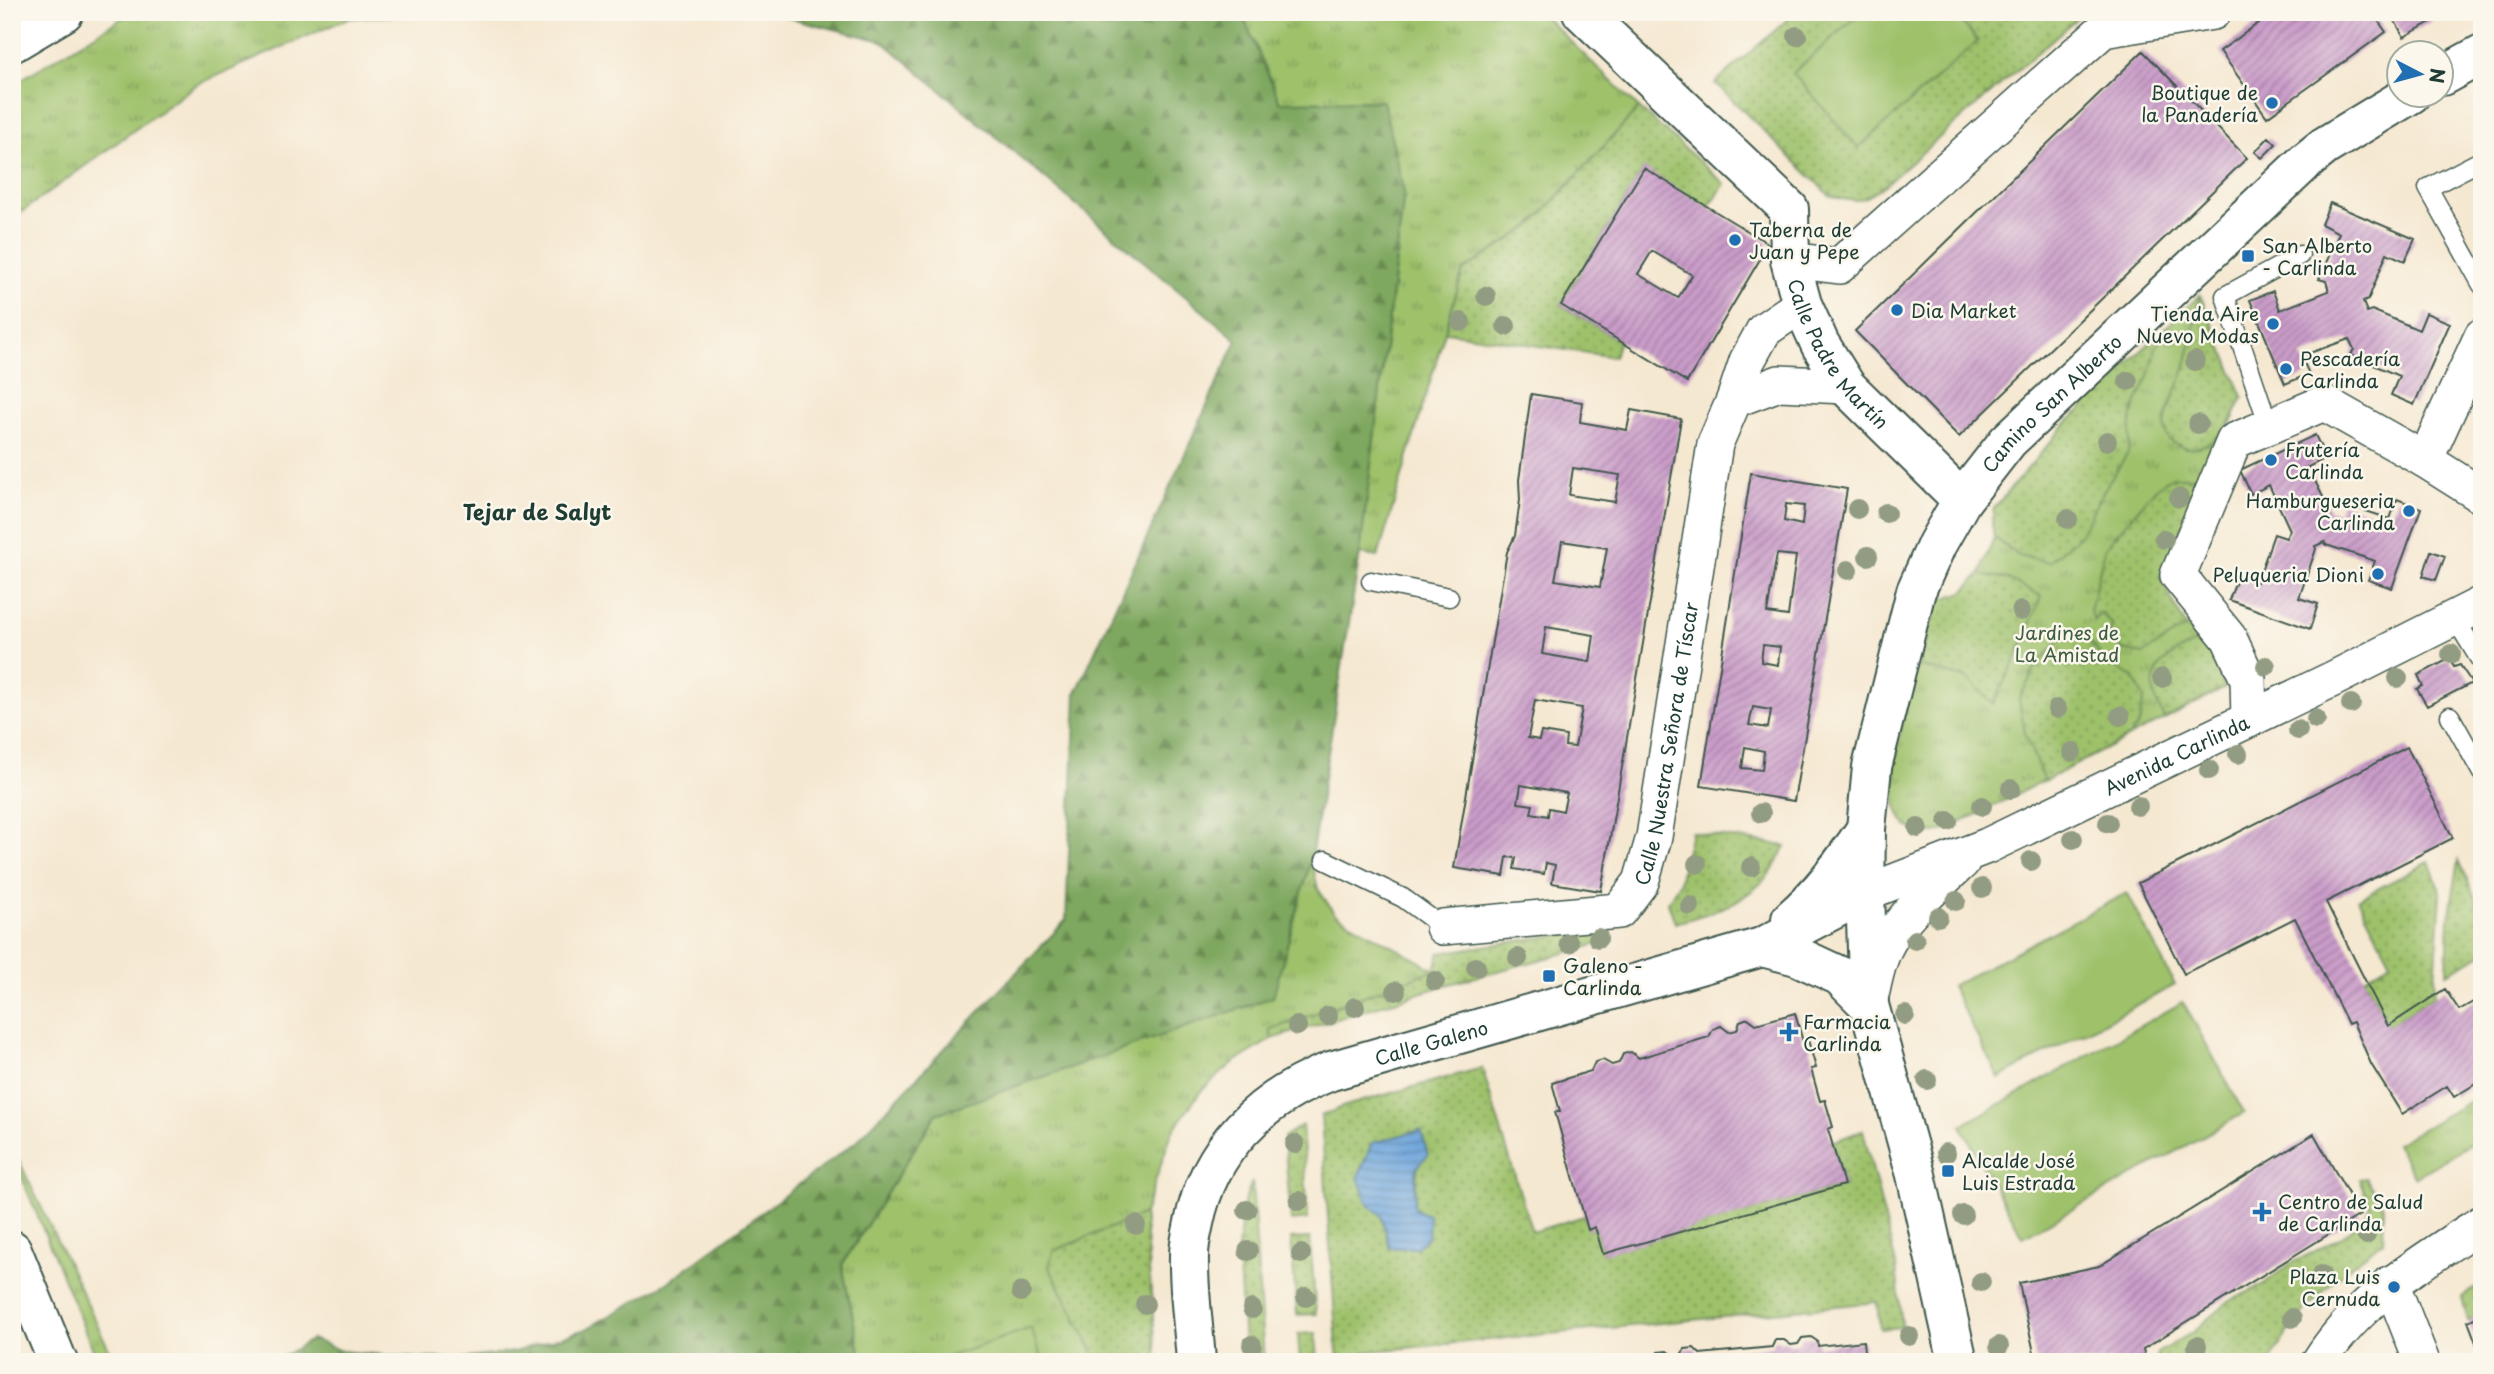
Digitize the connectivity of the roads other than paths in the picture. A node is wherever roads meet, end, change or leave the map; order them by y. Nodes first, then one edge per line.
1 (64, 12) edge
2 (1582, 12) edge
3 (2213, 12) edge
4 (12, 43) edge
5 (2482, 54) edge
6 (2456, 68) edge
7 (2388, 108) edge
8 (2482, 160) edge
9 (2300, 255) dead end
10 (1790, 260) junction
11 (2482, 285) edge
12 (1802, 304) junction
13 (2482, 336) edge
14 (1846, 386) junction
15 (1734, 400) junction
16 (2269, 426) junction
17 (2425, 460) junction
18 (2482, 496) edge
19 (1962, 500) junction
20 (1371, 582) dead end
21 (1449, 597) dead end
22 (2468, 610) edge
23 (2479, 659) dead end
24 (2449, 716) dead end
25 (2249, 720) junction
26 (2482, 773) edge
27 (1866, 829) junction
28 (1972, 853) junction
29 (1325, 860) dead end
30 (1865, 893) junction
31 (1443, 927) joint
32 (1762, 947) junction
33 (1869, 1005) junction
34 (2482, 1223) edge
35 (12, 1250) edge
36 (2391, 1283) junction
37 (58, 1362) edge
38 (1196, 1362) edge
39 (1958, 1362) edge
40 (2319, 1362) edge
41 (2422, 1362) edge

1 - 4 street
2 - 10 street, Calle Padre Martín
3 - 10 street
5 - 6 street
7 - 19 street, Camino San Alberto
8 - 11 lane
9 - 16 lane
10 - 12 street, Calle Padre Martín
12 - 14 street, Calle Padre Martín
12 - 15 street, Calle Nuestra Señora de Tíscar
13 - 17 street
14 - 15 street
14 - 19 street, Calle Padre Martín
15 - 31 street, Calle Nuestra Señora de Tíscar
16 - 17 street
16 - 25 street
17 - 18 street
19 - 27 street, Camino San Alberto
20 - 21 lane
22 - 23 lane
22 - 25 street, Avenida Carlinda
24 - 26 lane
25 - 28 street, Avenida Carlinda
27 - 30 street, Camino San Alberto
27 - 32 street, Camino San Alberto
28 - 30 street, Avenida Carlinda
28 - 33 street
29 - 31 lane
30 - 32 street, Calle Galeno
30 - 33 street, Camino San Alberto
32 - 33 street
32 - 38 street, Calle Galeno
33 - 39 street, Camino San Alberto
34 - 36 street
35 - 37 street
36 - 40 street
36 - 41 street

